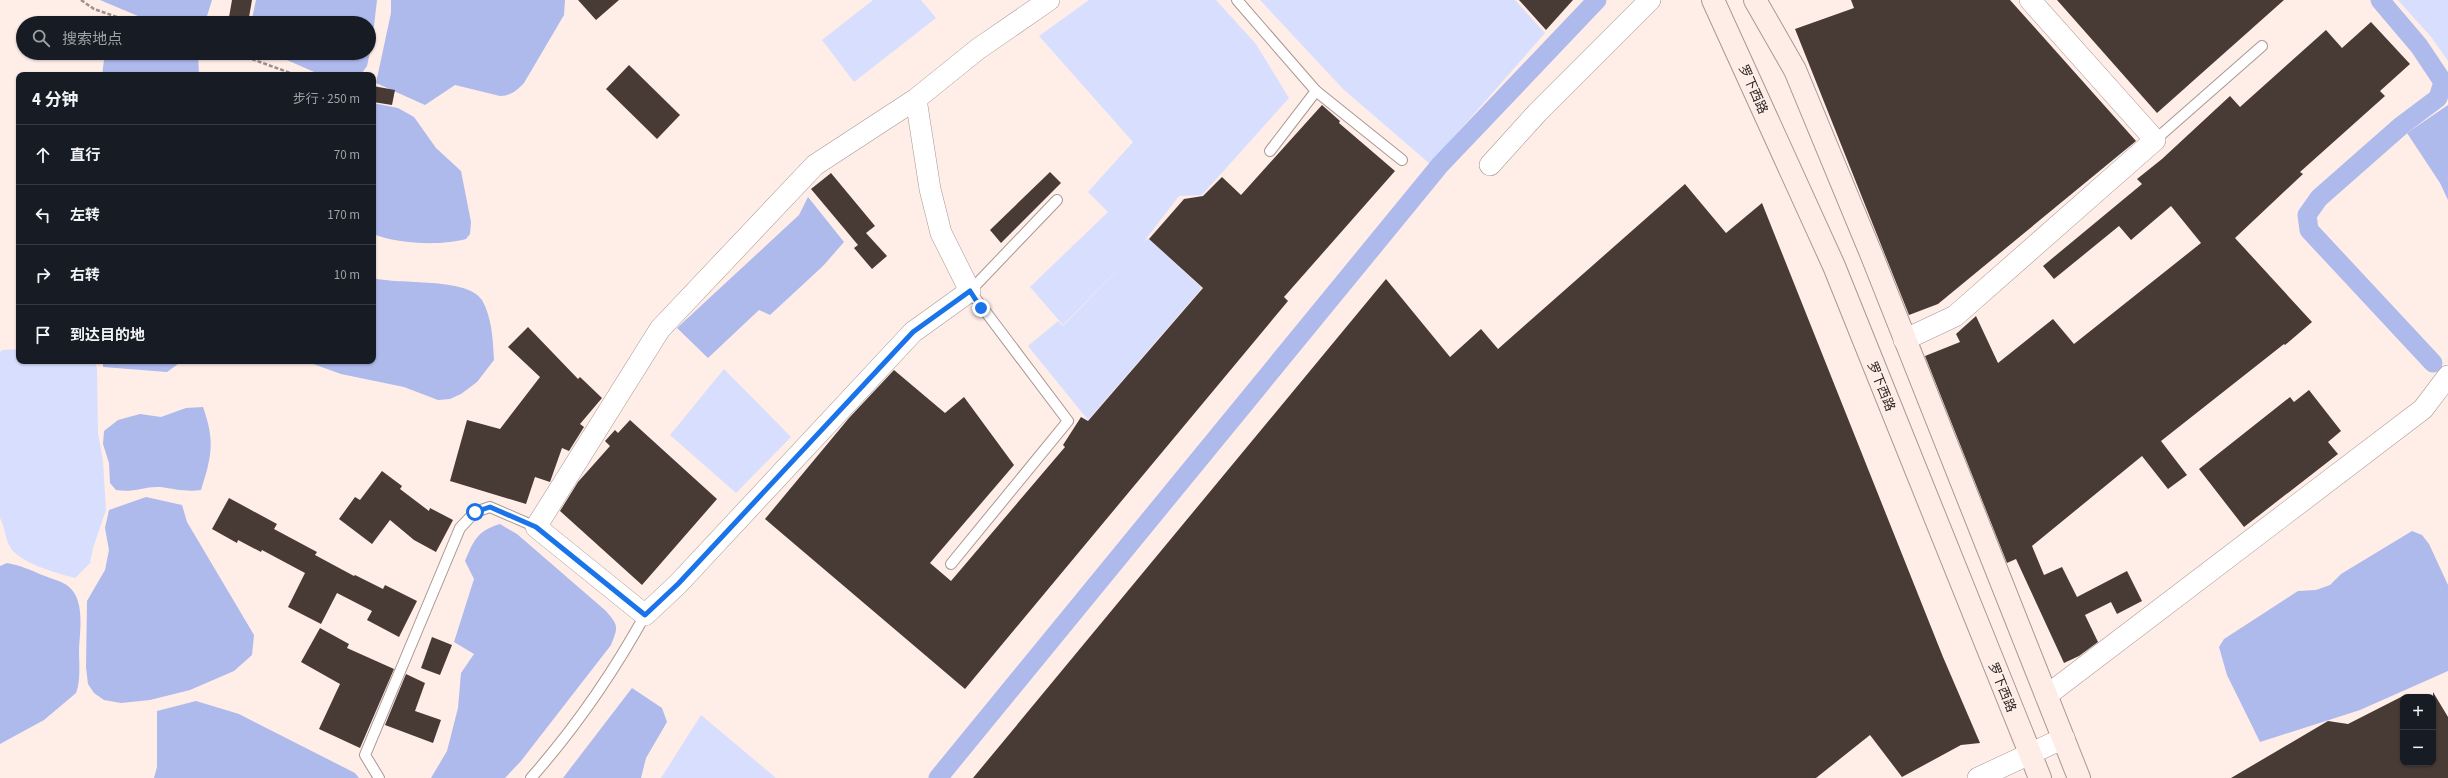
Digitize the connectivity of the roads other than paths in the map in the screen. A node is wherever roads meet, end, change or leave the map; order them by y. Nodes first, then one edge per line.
1 (1049, 0) edge
2 (1237, 0) edge
3 (1650, 0) edge
4 (1713, 0) edge
5 (1754, 0) edge
6 (2030, 0) edge
7 (2262, 46) dead end
8 (1316, 91) junction
9 (916, 99) junction
10 (2155, 140) junction
11 (1270, 150) dead end
12 (1402, 160) dead end
13 (1490, 166) dead end
14 (1057, 200) dead end
15 (970, 291) junction
16 (1904, 340) junction
17 (2448, 376) edge
18 (536, 527) junction
19 (951, 564) dead end
20 (645, 615) junction
21 (2046, 696) junction
22 (2064, 738) junction
23 (2030, 754) junction
24 (379, 778) edge
25 (531, 778) edge
26 (1978, 778) edge
27 (2040, 778) edge
28 (2080, 778) edge

1 - 9 street
2 - 8 lane
3 - 13 street
4 - 23 main road, 罗下西路
5 - 16 main road
6 - 10 street
7 - 10 lane
8 - 11 lane
8 - 12 lane
9 - 15 street
9 - 18 street
10 - 16 street
14 - 15 lane
15 - 19 lane
15 - 20 street
16 - 21 main road
17 - 21 street
18 - 20 street
18 - 24 lane
20 - 25 lane
21 - 22 main road
22 - 23 street
22 - 28 main road
23 - 26 street
23 - 27 main road, 罗下西路

